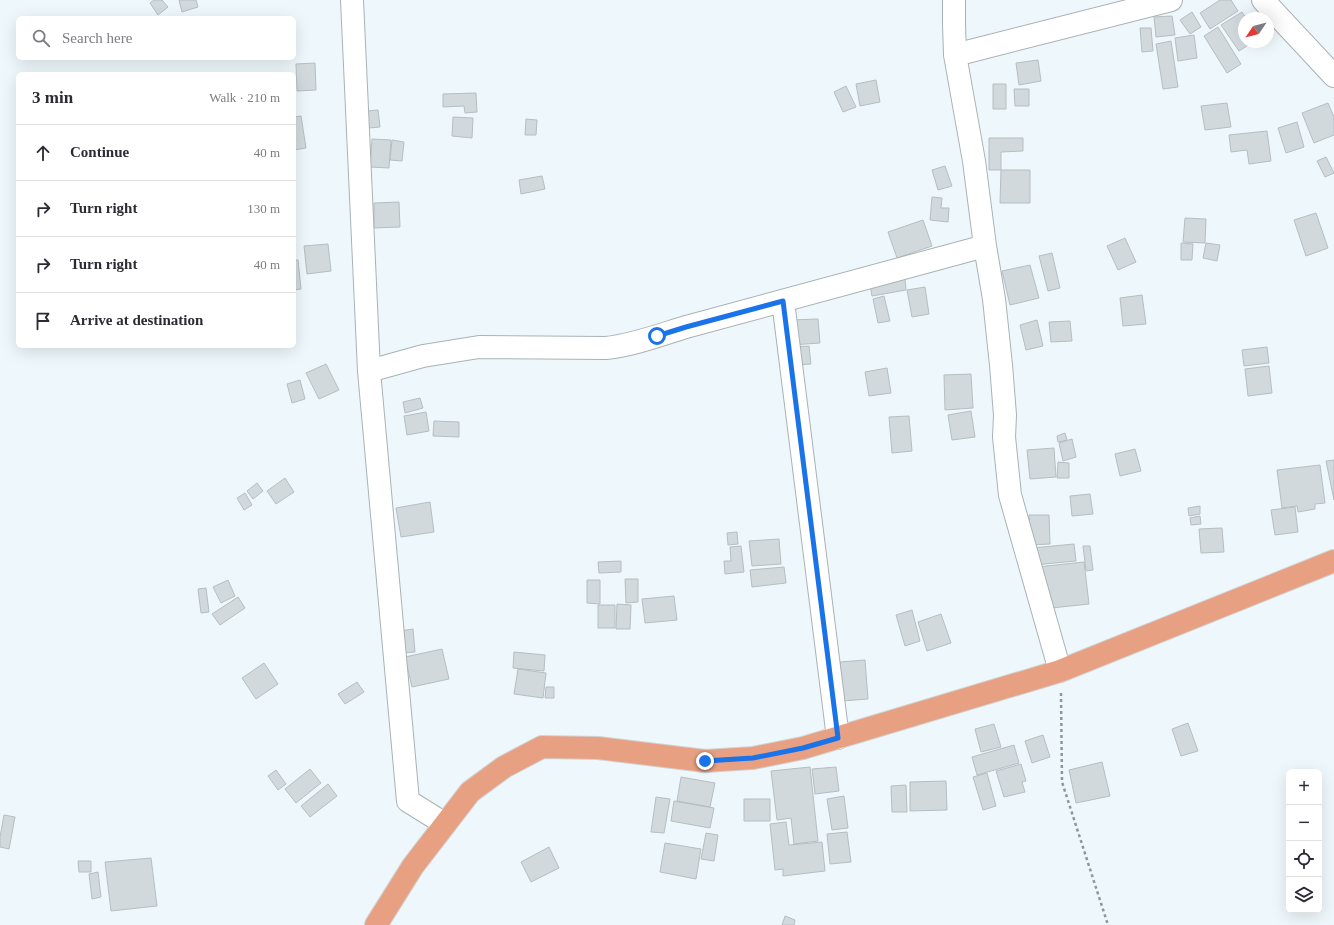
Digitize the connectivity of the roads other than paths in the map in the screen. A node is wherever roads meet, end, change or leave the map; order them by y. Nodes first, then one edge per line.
1 (352, 0) edge
2 (954, 0) edge
3 (1171, 0) edge
4 (1263, 0) edge
5 (955, 55) junction
6 (1334, 76) edge
7 (985, 246) junction
8 (783, 301) junction
9 (369, 371) junction
10 (1334, 561) edge
11 (1060, 671) junction
12 (838, 738) junction
13 (446, 824) junction
14 (376, 925) edge

1 - 9 street
2 - 5 street
3 - 5 street
4 - 6 street
5 - 7 street
7 - 8 street
7 - 11 street
8 - 9 street
8 - 12 street
9 - 13 street
10 - 11 main road
11 - 12 main road
12 - 13 main road
13 - 14 main road

